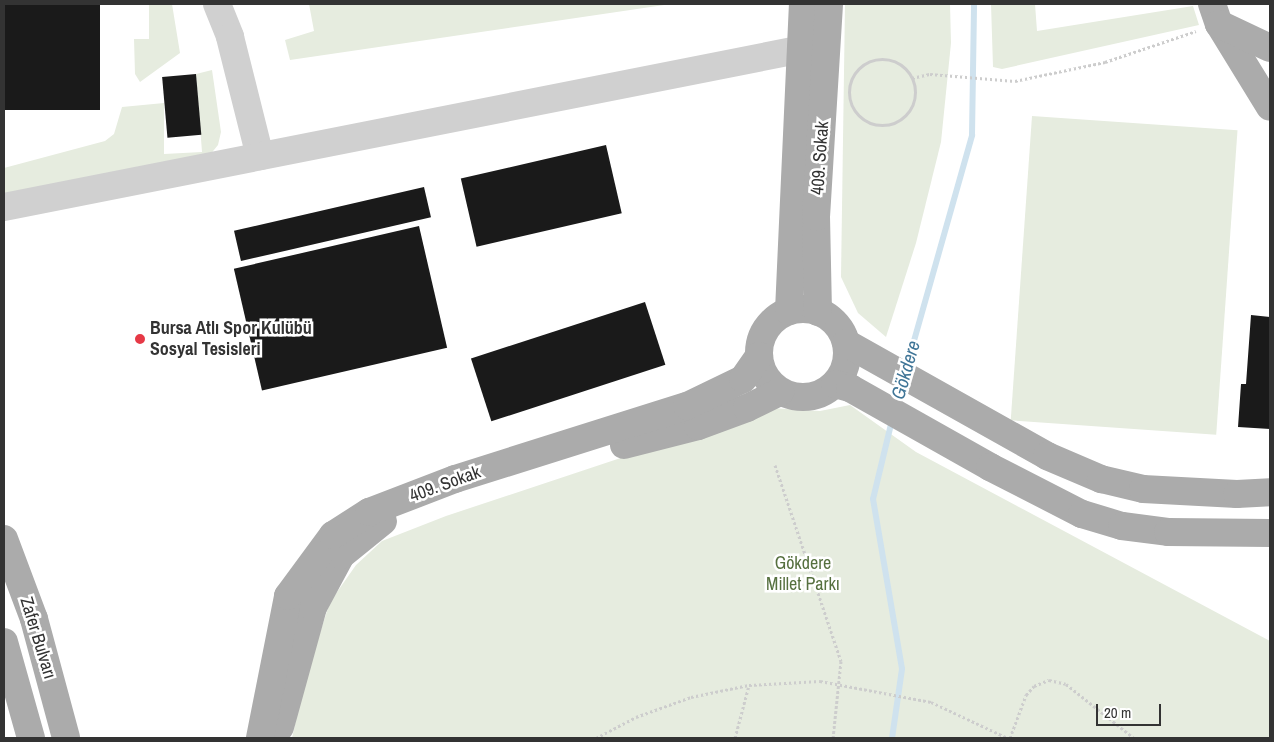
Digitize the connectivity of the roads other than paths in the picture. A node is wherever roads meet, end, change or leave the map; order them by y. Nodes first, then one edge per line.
1 (217, 4) edge
2 (803, 4) edge
3 (829, 4) edge
4 (1215, 14) edge
5 (814, 47) junction
6 (1270, 48) edge
7 (1270, 107) edge
8 (260, 156) junction
9 (4, 207) edge
10 (790, 311) junction
11 (818, 312) junction
12 (853, 348) junction
13 (758, 356) junction
14 (842, 386) junction
15 (780, 392) junction
16 (1270, 492) edge
17 (1270, 533) edge
18 (4, 539) edge
19 (4, 642) edge
20 (31, 738) edge
21 (66, 738) edge
22 (260, 738) edge
23 (277, 738) edge

1 - 8 street
2 - 5 main road, 409. Sokak
3 - 5 main road, 409. Sokak
4 - 6 main road
4 - 7 main road
5 - 8 street
5 - 10 main road, 409. Sokak
5 - 11 main road, 409. Sokak
8 - 9 street
10 - 11 main road
10 - 13 main road
11 - 12 main road
12 - 14 main road
12 - 16 main road
13 - 15 main road
13 - 22 main road, 409. Sokak
14 - 15 main road
14 - 17 main road
15 - 23 main road, 409. Sokak
18 - 21 main road, Zafer Bulvarı
19 - 20 main road, Zafer Bulvarı

